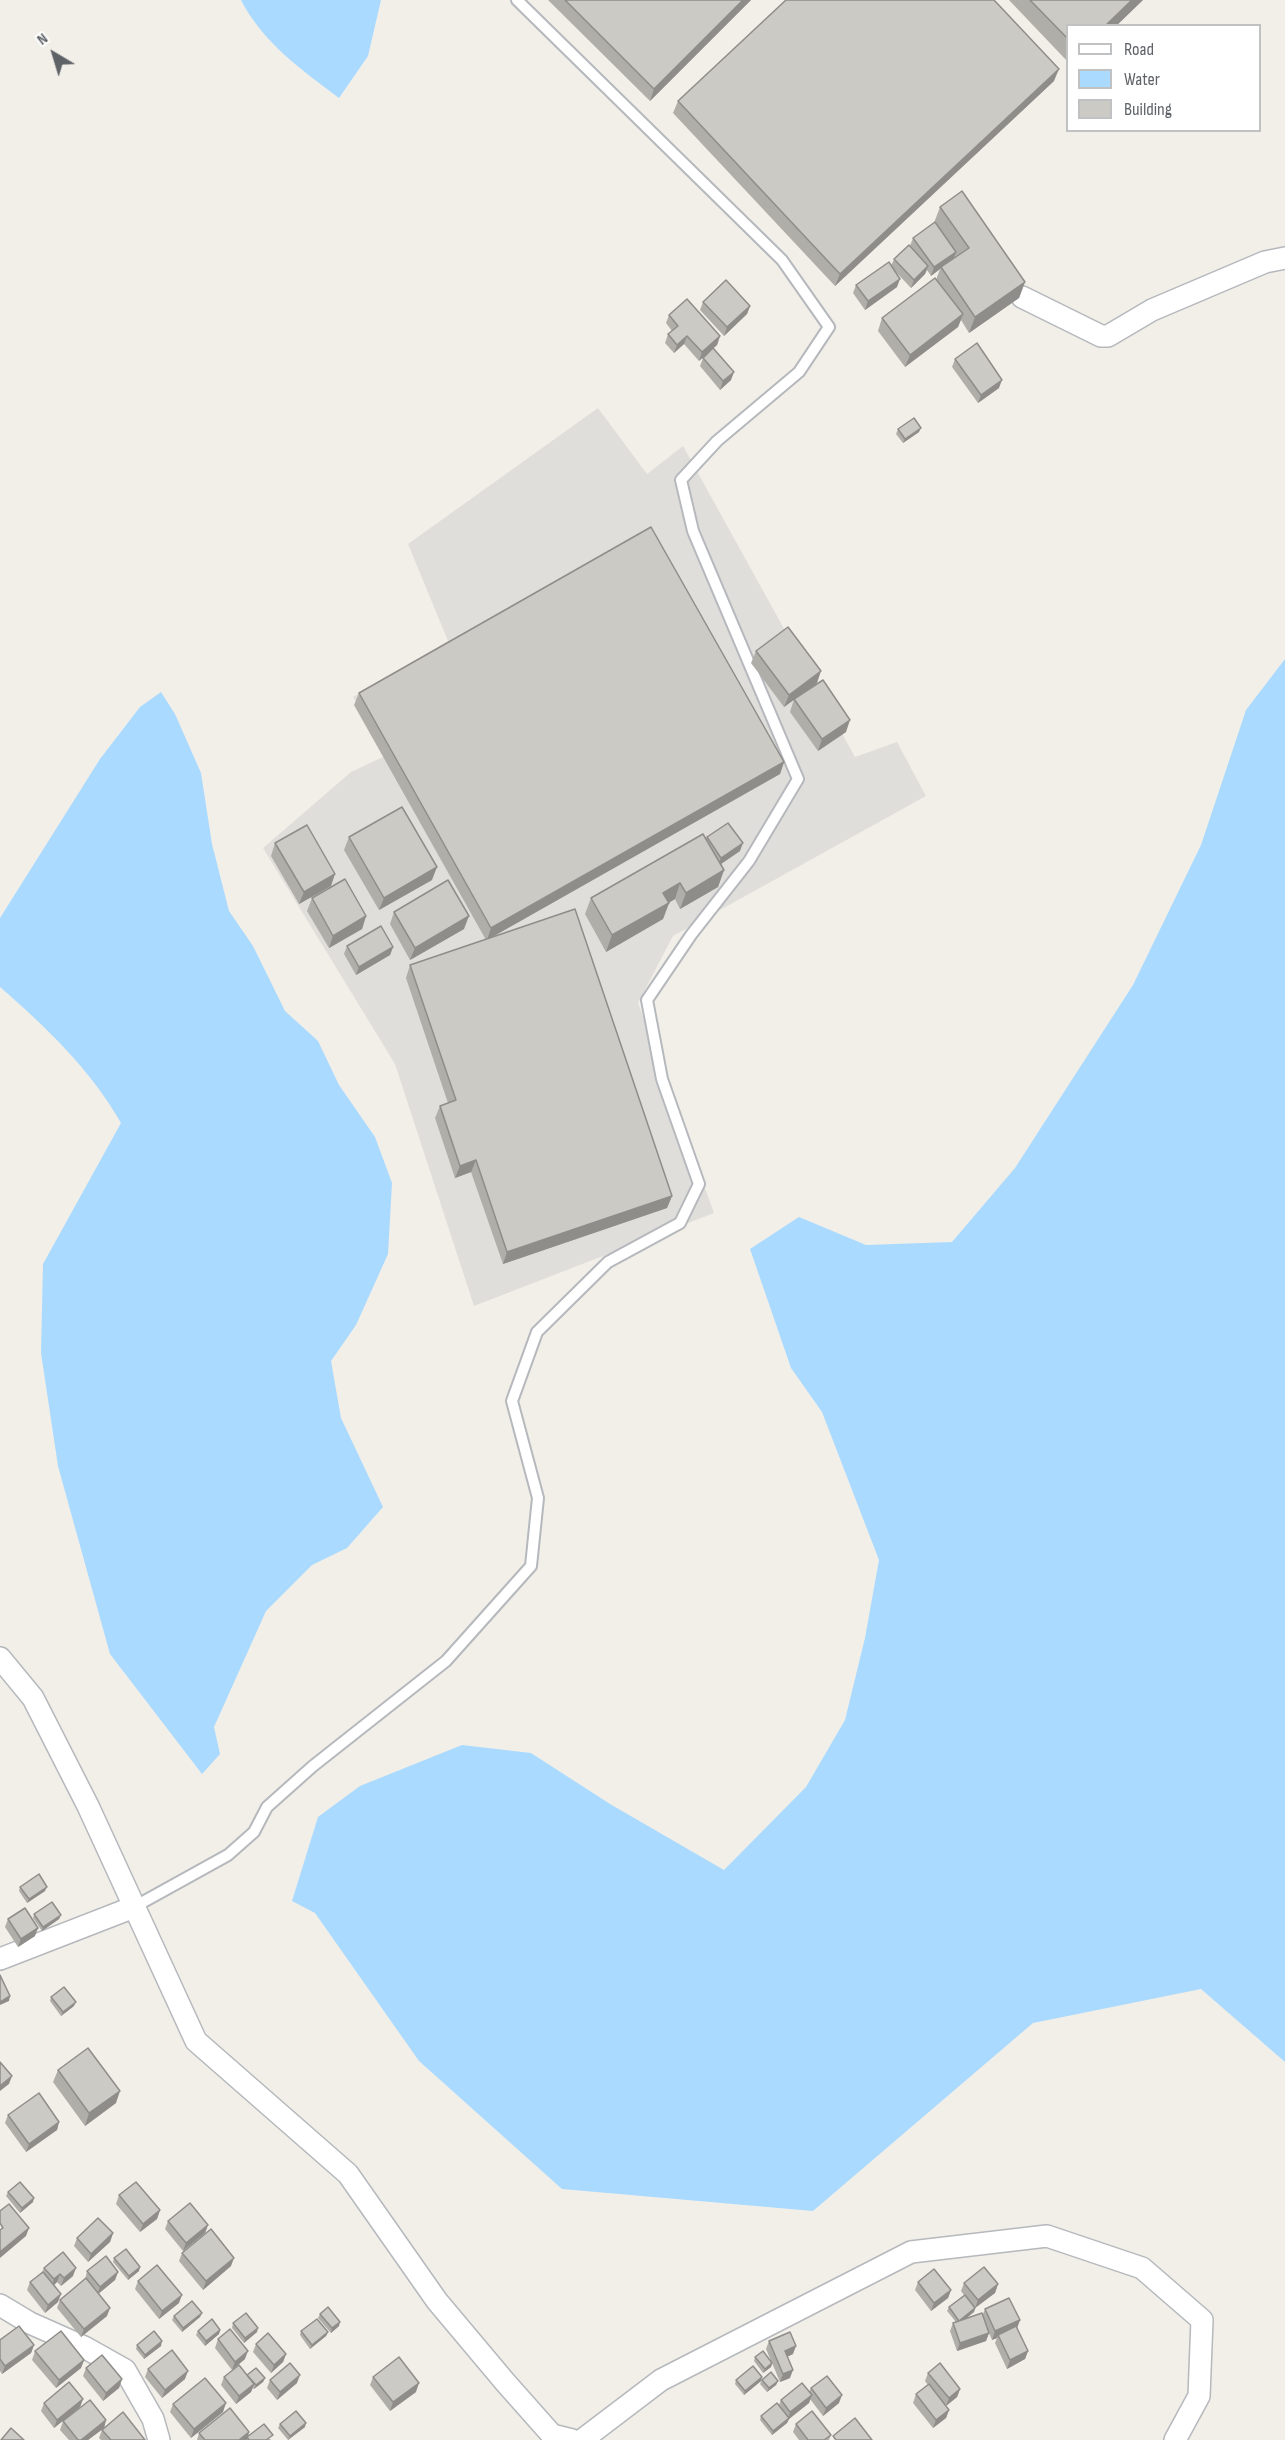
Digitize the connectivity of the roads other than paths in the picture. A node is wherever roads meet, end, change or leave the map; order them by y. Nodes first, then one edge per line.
1 (517, 0) edge
2 (1285, 258) edge
3 (1022, 297) edge
4 (0, 1658) edge
5 (134, 1908) junction
6 (0, 1959) edge
7 (0, 2305) edge
8 (159, 2440) edge
9 (572, 2440) edge
10 (582, 2440) edge
11 (1175, 2440) edge

1 - 5 lane
2 - 3 street
4 - 5 street
5 - 6 street
5 - 9 street
7 - 8 street
10 - 11 street

